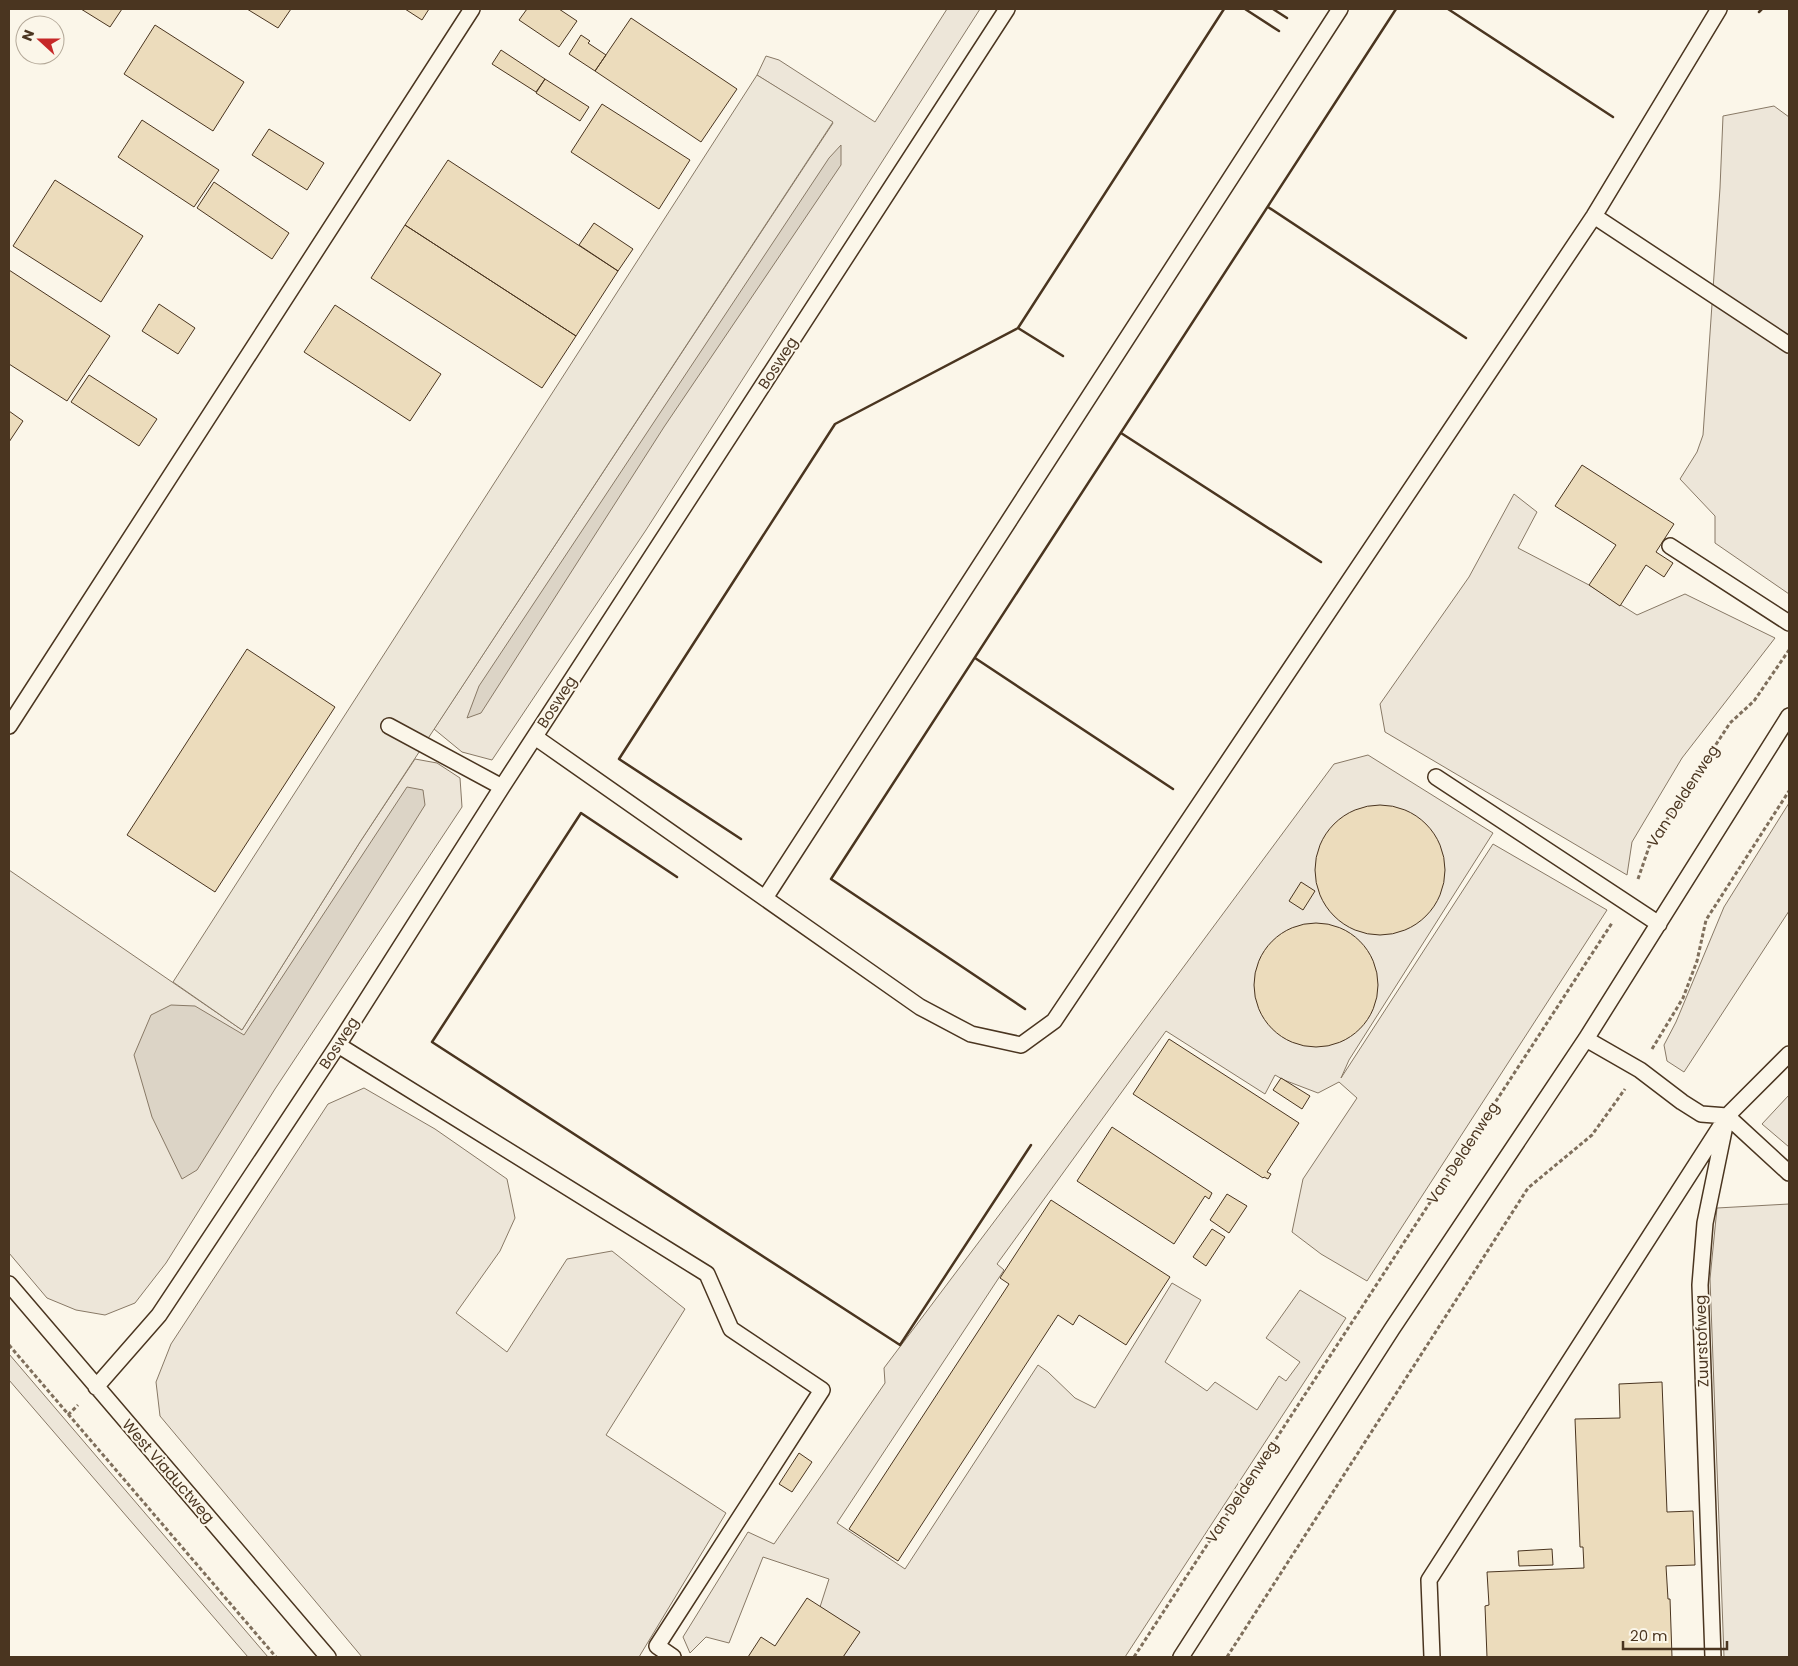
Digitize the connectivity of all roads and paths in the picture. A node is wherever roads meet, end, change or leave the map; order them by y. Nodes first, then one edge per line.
1 (472, 9) edge
2 (1007, 9) edge
3 (1340, 9) edge
4 (1719, 9) edge
5 (1594, 216) junction
6 (1789, 345) edge
7 (1670, 546) dead end
8 (1789, 623) edge
9 (1789, 650) edge
10 (1789, 716) edge
11 (9, 726) edge
12 (389, 726) dead end
13 (535, 737) junction
14 (1436, 777) dead end
15 (502, 788) junction
16 (1789, 791) edge
17 (765, 898) junction
18 (1626, 902) junction
19 (1659, 924) junction
20 (1586, 1039) junction
21 (338, 1045) junction
22 (1789, 1054) edge
23 (1640, 1070) junction
24 (1727, 1116) junction
25 (1789, 1173) edge
26 (9, 1284) edge
27 (9, 1345) edge
28 (96, 1387) junction
29 (276, 1657) edge
30 (328, 1657) edge
31 (673, 1657) edge
32 (1134, 1657) edge
33 (1181, 1657) edge
34 (1227, 1657) edge
35 (1432, 1657) edge
36 (1714, 1657) edge

1 - 11 lane
2 - 13 lane, Bosweg
3 - 17 lane
4 - 5 lane
5 - 6 lane
5 - 17 lane
7 - 8 lane
9 - 18 path, Van Deldenweg
10 - 19 lane
12 - 15 lane
13 - 15 lane, Bosweg
13 - 17 lane
14 - 18 lane
15 - 21 lane, Bosweg
16 - 23 path
18 - 19 lane
18 - 32 path, Van Deldenweg
19 - 20 lane
20 - 23 lane
20 - 33 lane
21 - 28 lane, Bosweg
21 - 31 lane
22 - 24 lane
23 - 24 lane
23 - 34 path
24 - 25 lane
24 - 35 lane
24 - 36 lane, Zuurstofweg
26 - 28 lane, West Viaductweg
27 - 29 path
28 - 30 lane, West Viaductweg

